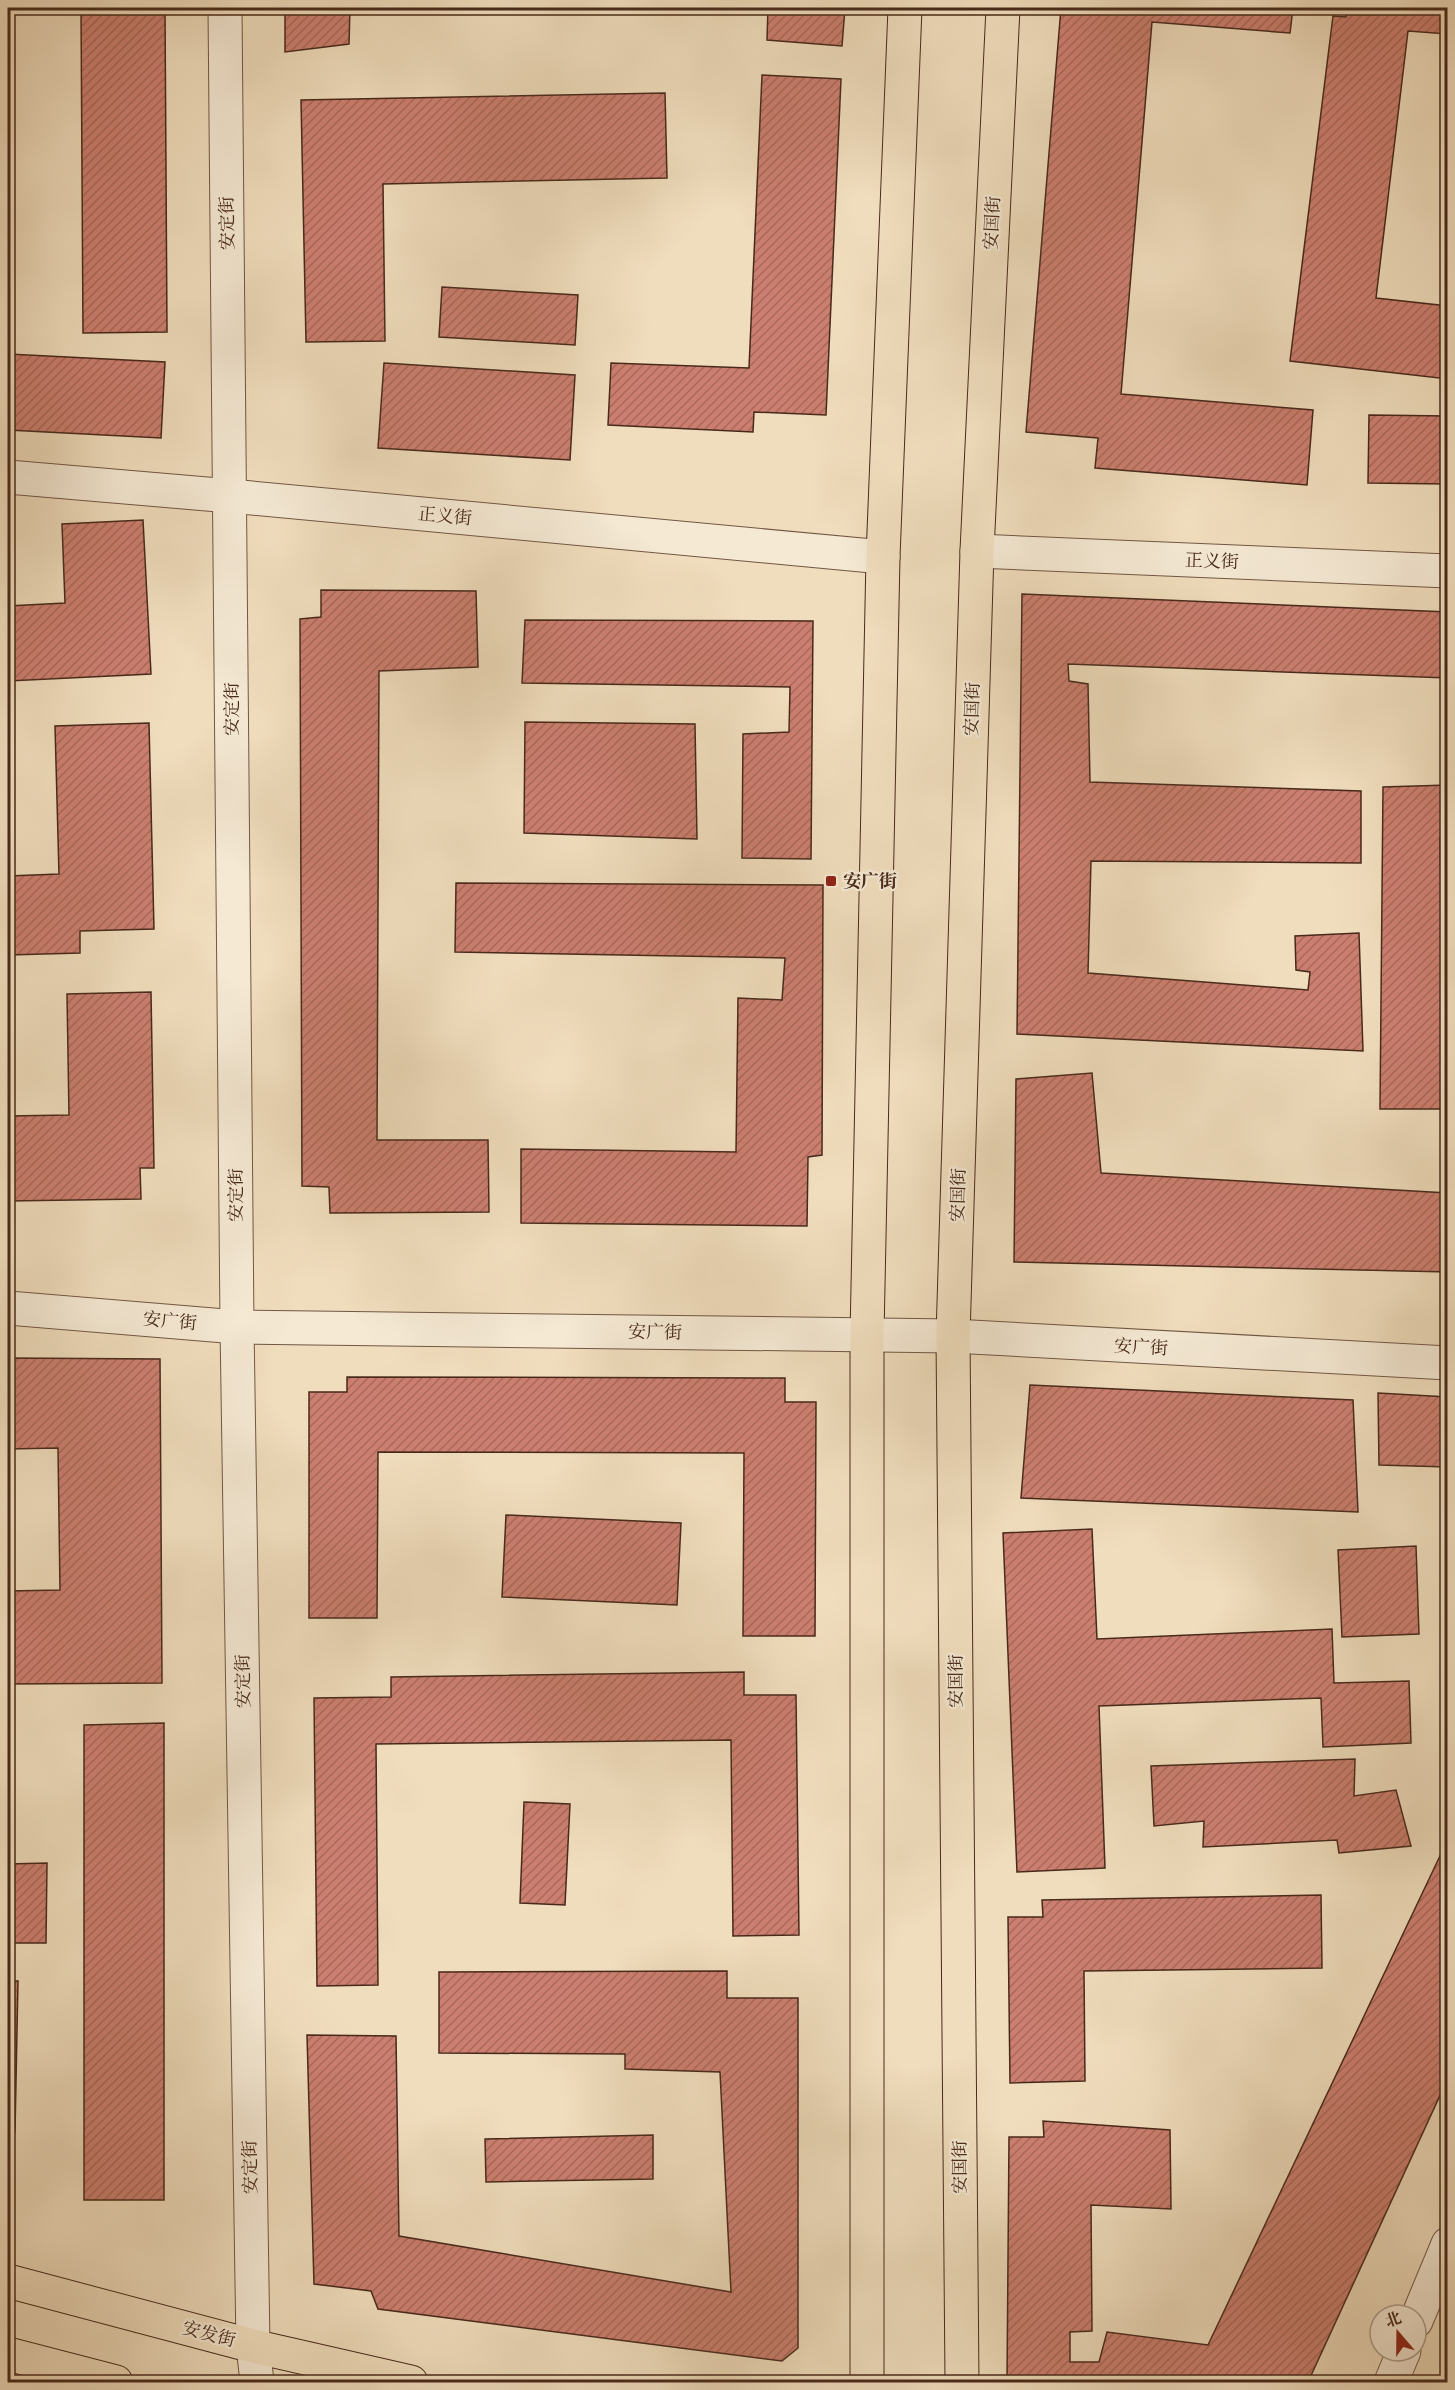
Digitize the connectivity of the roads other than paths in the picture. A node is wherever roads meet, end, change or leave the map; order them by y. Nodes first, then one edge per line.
1 (225, 8) edge
2 (905, 8) edge
3 (1003, 8) edge
4 (8, 477) edge
5 (230, 496) junction
6 (976, 551) junction
7 (883, 557) junction
8 (1448, 572) edge
9 (8, 1308) edge
10 (237, 1327) junction
11 (867, 1335) junction
12 (954, 1336) junction
13 (1448, 1363) edge
14 (1448, 2244) edge
15 (8, 2281) edge
16 (1423, 2303) edge
17 (253, 2346) junction
18 (8, 2354) edge
19 (1399, 2363) edge
20 (116, 2382) edge
21 (257, 2382) edge
22 (411, 2382) edge
23 (867, 2382) edge
24 (962, 2382) edge
25 (1391, 2382) edge

1 - 5 street, 安定街
2 - 7 main road
3 - 6 main road, 安国街
4 - 5 street, 正义街
5 - 7 street, 正义街
5 - 10 street, 安定街
6 - 8 street, 正义街
6 - 12 main road, 安国街
7 - 11 main road
9 - 10 street, 安广街
10 - 11 street, 安广街
10 - 17 street, 安定街
11 - 12 street, 安广街
11 - 23 main road
12 - 13 street, 安广街
12 - 24 main road, 安国街
14 - 16 street
15 - 17 main road, 安发街
17 - 21 street, 安定街
17 - 22 main road, 安发街
18 - 20 main road
19 - 25 street

